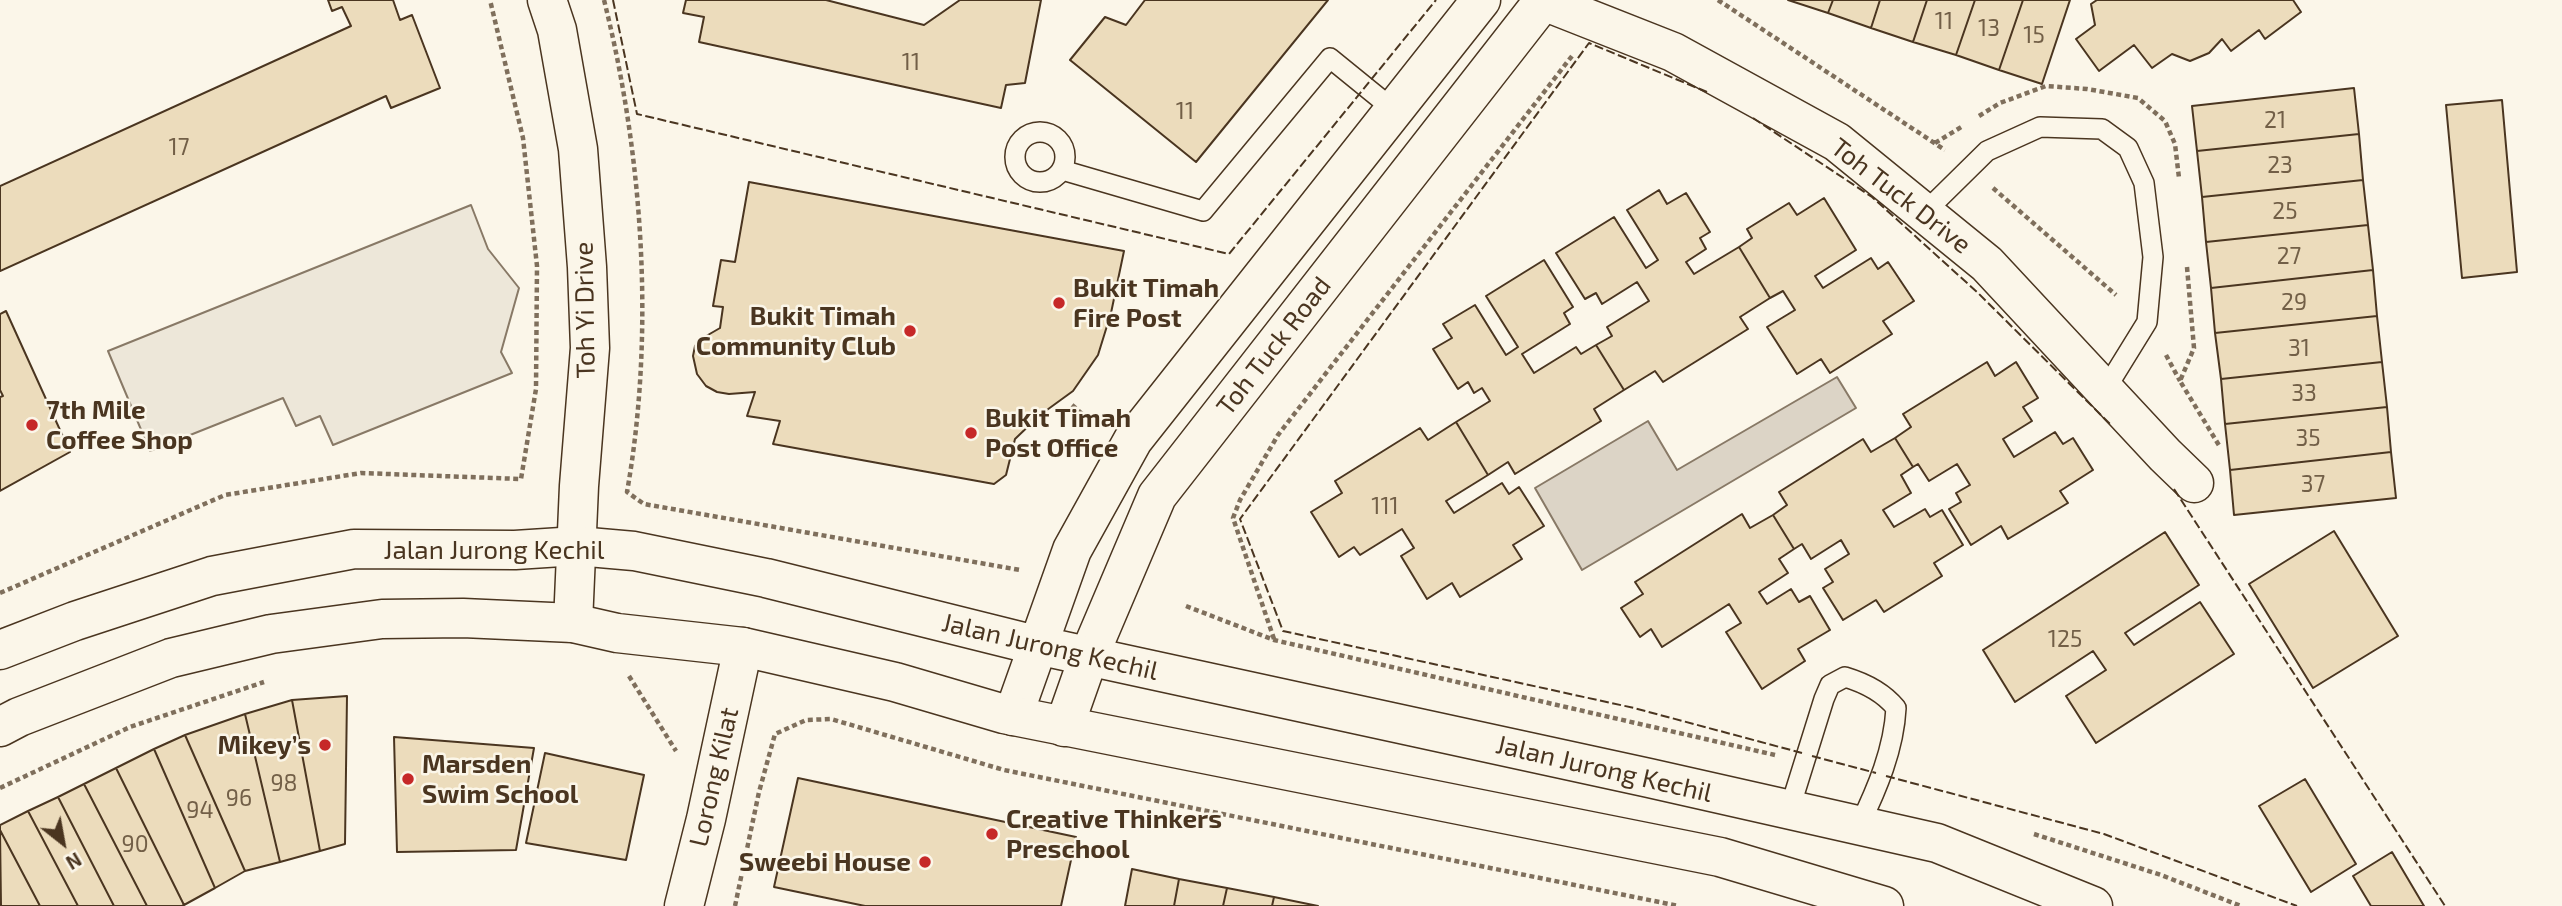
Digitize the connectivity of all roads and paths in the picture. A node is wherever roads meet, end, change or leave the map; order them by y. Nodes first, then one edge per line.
1 (490, 0) edge
2 (547, 0) edge
3 (604, 0) edge
4 (1481, 0) edge
5 (1543, 0) edge
6 (1597, 22) junction
7 (1394, 110) junction
8 (1062, 170) dead end
9 (1924, 213) junction
10 (2118, 281) dead end
11 (2107, 287) dead end
12 (2105, 390) junction
13 (1072, 405) dead end
14 (1092, 422) dead end
15 (2194, 483) dead end
16 (577, 546) junction
17 (1063, 578) junction
18 (0, 593) edge
19 (573, 623) junction
20 (1274, 640) dead end
21 (1039, 645) junction
22 (743, 647) junction
23 (0, 650) edge
24 (1089, 656) junction
25 (628, 673) dead end
26 (272, 679) dead end
27 (1013, 716) junction
28 (0, 727) edge
29 (1064, 727) junction
30 (673, 762) dead end
31 (0, 788) edge
32 (1789, 811) junction
33 (1859, 826) junction
34 (684, 906) edge
35 (735, 906) edge
36 (1679, 906) edge
37 (1884, 906) edge
38 (2093, 906) edge

1 - 18 path
2 - 16 main road, Toh Yi Drive
3 - 17 path
4 - 7 main road, Toh Tuck Road
5 - 6 main road, Toh Tuck Drive
5 - 24 main road, Toh Tuck Road
6 - 9 main road, Toh Tuck Drive
6 - 20 path
7 - 8 lane
7 - 17 main road, Toh Tuck Road
9 - 12 main road, Toh Tuck Drive
9 - 12 lane
10 - 11 path
12 - 15 main road, Toh Tuck Drive
13 - 14 path
16 - 19 main road, Toh Yi Drive
16 - 21 main road, Jalan Jurong Kechil
16 - 23 main road, Jalan Jurong Kechil
17 - 21 main road, Toh Tuck Road
19 - 22 main road
19 - 28 main road
21 - 24 main road, Jalan Jurong Kechil
21 - 27 main road, Toh Tuck Road
22 - 27 main road
22 - 34 main road, Lorong Kilat
24 - 29 main road, Toh Tuck Road
24 - 32 main road, Jalan Jurong Kechil
25 - 30 path
26 - 31 path
27 - 29 main road
29 - 37 main road
32 - 33 main road, Jalan Jurong Kechil
32 - 33 lane
33 - 38 main road, Jalan Jurong Kechil
35 - 36 path

